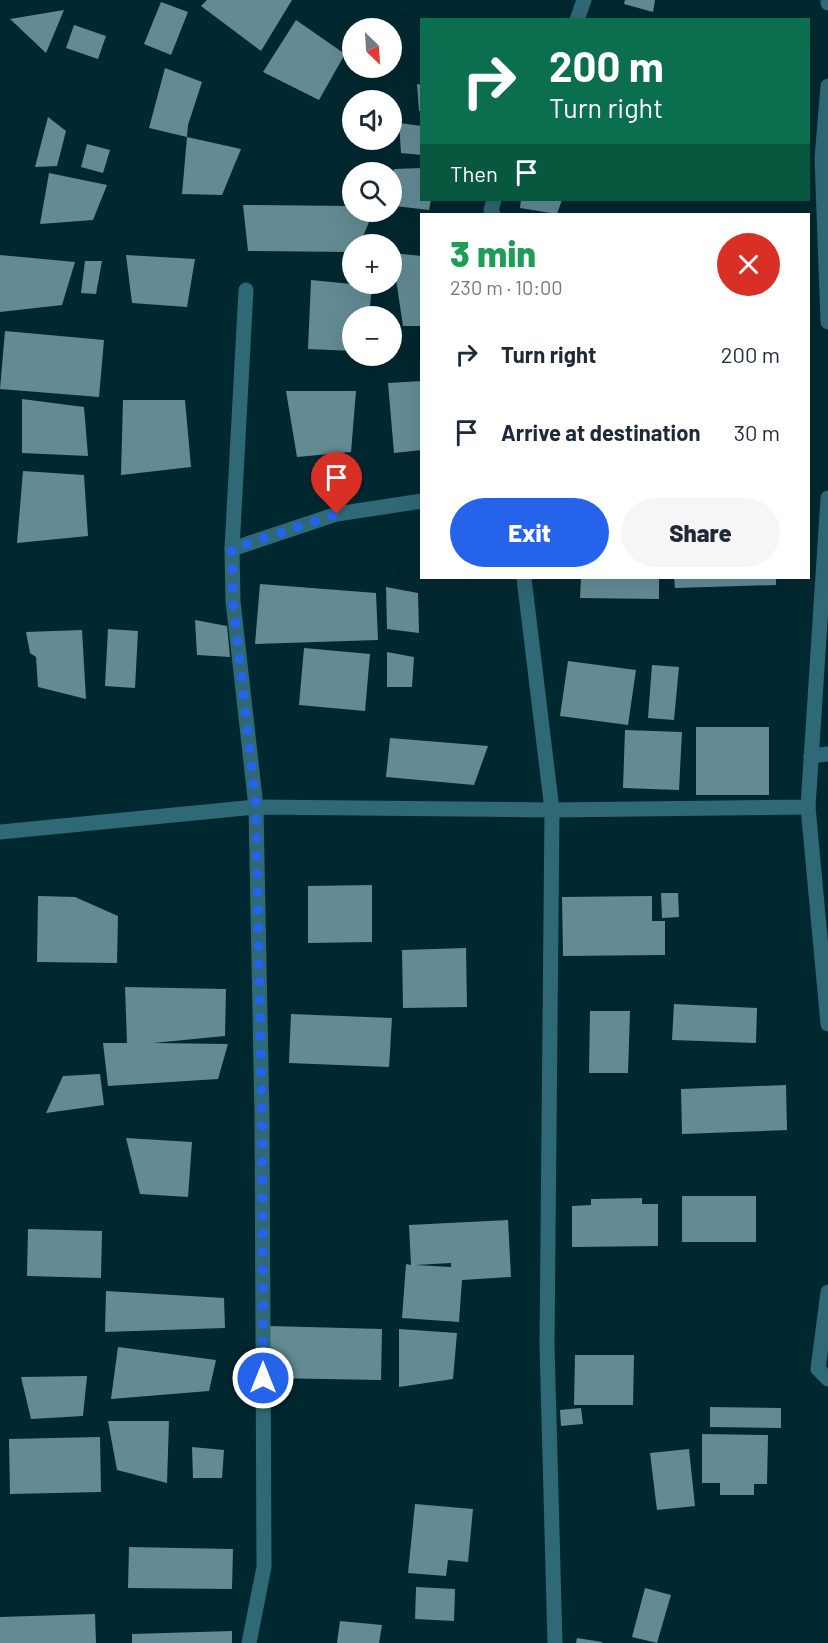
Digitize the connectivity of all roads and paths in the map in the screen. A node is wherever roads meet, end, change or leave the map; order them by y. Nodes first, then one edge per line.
1 (584, 0) edge
2 (578, 18) edge
3 (828, 86) edge
4 (825, 158) edge
5 (246, 290) dead end
6 (828, 322) edge
7 (828, 498) edge
8 (420, 501) edge
9 (232, 549) junction
10 (524, 579) edge
11 (828, 754) edge
12 (811, 756) junction
13 (256, 807) junction
14 (808, 807) junction
15 (552, 810) junction
16 (0, 832) edge
17 (828, 1024) edge
18 (828, 1292) edge
19 (828, 1379) edge
20 (249, 1643) edge
21 (555, 1643) edge

1 - 2 street
3 - 4 street
4 - 6 street
5 - 9 street
7 - 12 street
8 - 9 street
9 - 13 street
10 - 15 street
11 - 12 street
12 - 14 street
13 - 15 street
13 - 16 street
13 - 20 street
14 - 15 street
14 - 17 street
15 - 21 street
18 - 19 street

